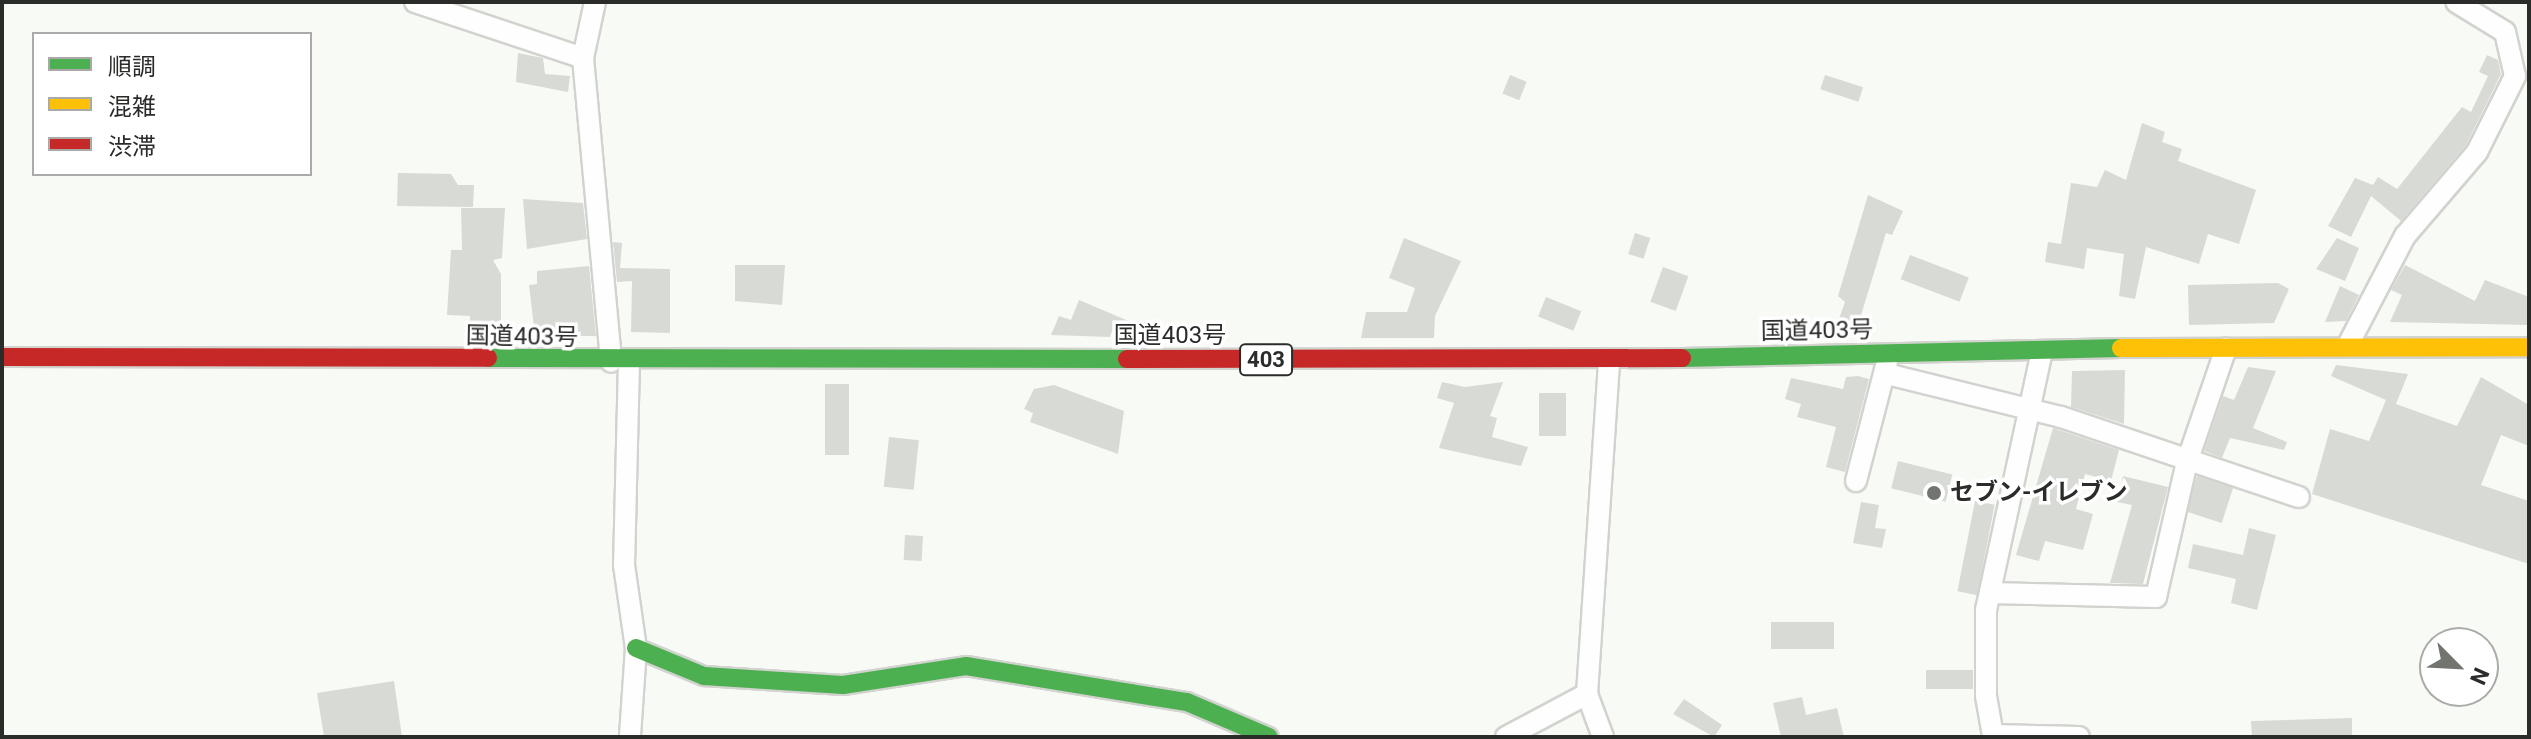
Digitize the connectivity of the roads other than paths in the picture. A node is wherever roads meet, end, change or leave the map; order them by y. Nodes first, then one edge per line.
1 (415, 2) edge
2 (595, 2) edge
3 (2456, 2) edge
4 (583, 58) junction
5 (2522, 80) edge
6 (2349, 343) junction
7 (2529, 347) edge
8 (2226, 348) junction
9 (2042, 351) junction
10 (2, 357) edge
11 (1609, 360) junction
12 (620, 362) junction
13 (1888, 364) junction
14 (2030, 410) junction
15 (2187, 462) junction
16 (1856, 481) dead end
17 (2299, 497) dead end
18 (1990, 593) junction
19 (636, 648) junction
20 (1587, 694) junction
21 (630, 737) edge
22 (1269, 737) edge
23 (1506, 737) edge
24 (1603, 737) edge
25 (2079, 737) edge

1 - 4 street
2 - 4 street
3 - 5 street
4 - 12 street
5 - 6 street
6 - 7 main road, 国道403号 / 403
6 - 8 main road, 国道403号 / 403
8 - 9 main road, 国道403号 / 403
8 - 15 street
9 - 13 main road, 国道403号 / 403
9 - 14 street
10 - 12 main road, 国道403号 / 403
11 - 12 main road, 国道403号 / 403
11 - 13 main road, 国道403号 / 403
11 - 20 street
12 - 19 street
13 - 14 street
13 - 16 street
14 - 15 street
14 - 18 street
15 - 17 street
15 - 18 street
18 - 25 street
19 - 21 street
19 - 22 main road
20 - 23 street
20 - 24 street

